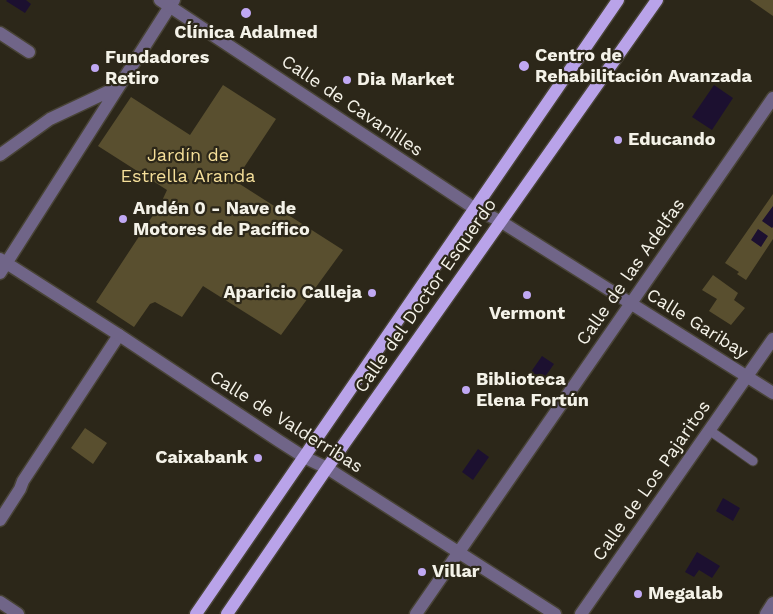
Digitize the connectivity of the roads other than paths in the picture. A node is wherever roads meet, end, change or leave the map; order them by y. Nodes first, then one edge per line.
1 (618, 0) edge
2 (657, 0) edge
3 (168, 2) edge
4 (0, 33) edge
5 (29, 52) dead end
6 (118, 87) junction
7 (773, 98) edge
8 (0, 155) edge
9 (474, 208) junction
10 (500, 221) junction
11 (2, 265) edge
12 (631, 303) junction
13 (119, 335) junction
14 (773, 339) edge
15 (749, 372) junction
16 (773, 393) edge
17 (709, 430) junction
18 (304, 457) junction
19 (753, 461) dead end
20 (327, 468) junction
21 (0, 520) edge
22 (458, 552) junction
23 (0, 602) edge
24 (773, 603) edge
25 (18, 614) edge
26 (196, 614) edge
27 (226, 614) edge
28 (416, 614) edge
29 (555, 614) edge
30 (581, 614) edge
31 (766, 614) edge

1 - 9 main road, Calle del Doctor Esquerdo
2 - 10 main road, Calle del Doctor Esquerdo
3 - 6 street
3 - 9 street, Calle de Cavanilles
4 - 5 street
6 - 8 street
6 - 11 street
7 - 12 street, Calle de las Adelfas
9 - 10 street, Calle de Cavanilles
9 - 18 main road, Calle del Doctor Esquerdo
10 - 12 street, Calle Garibay
10 - 20 main road, Calle del Doctor Esquerdo
11 - 13 street, Calle de Valderribas
12 - 15 street, Calle Garibay
12 - 22 street, Calle de las Adelfas
13 - 18 street, Calle de Valderribas
13 - 21 street
14 - 15 street, Calle de Los Pajaritos
15 - 16 street, Calle Garibay
15 - 17 street, Calle de Los Pajaritos
17 - 19 lane
17 - 30 street, Calle de Los Pajaritos
18 - 20 street, Calle de Valderribas
18 - 26 main road, Calle del Doctor Esquerdo
20 - 22 street, Calle de Valderribas
20 - 27 main road, Calle del Doctor Esquerdo
22 - 28 street, Calle de las Adelfas
22 - 29 street, Calle de Valderribas
23 - 25 street
24 - 31 street

